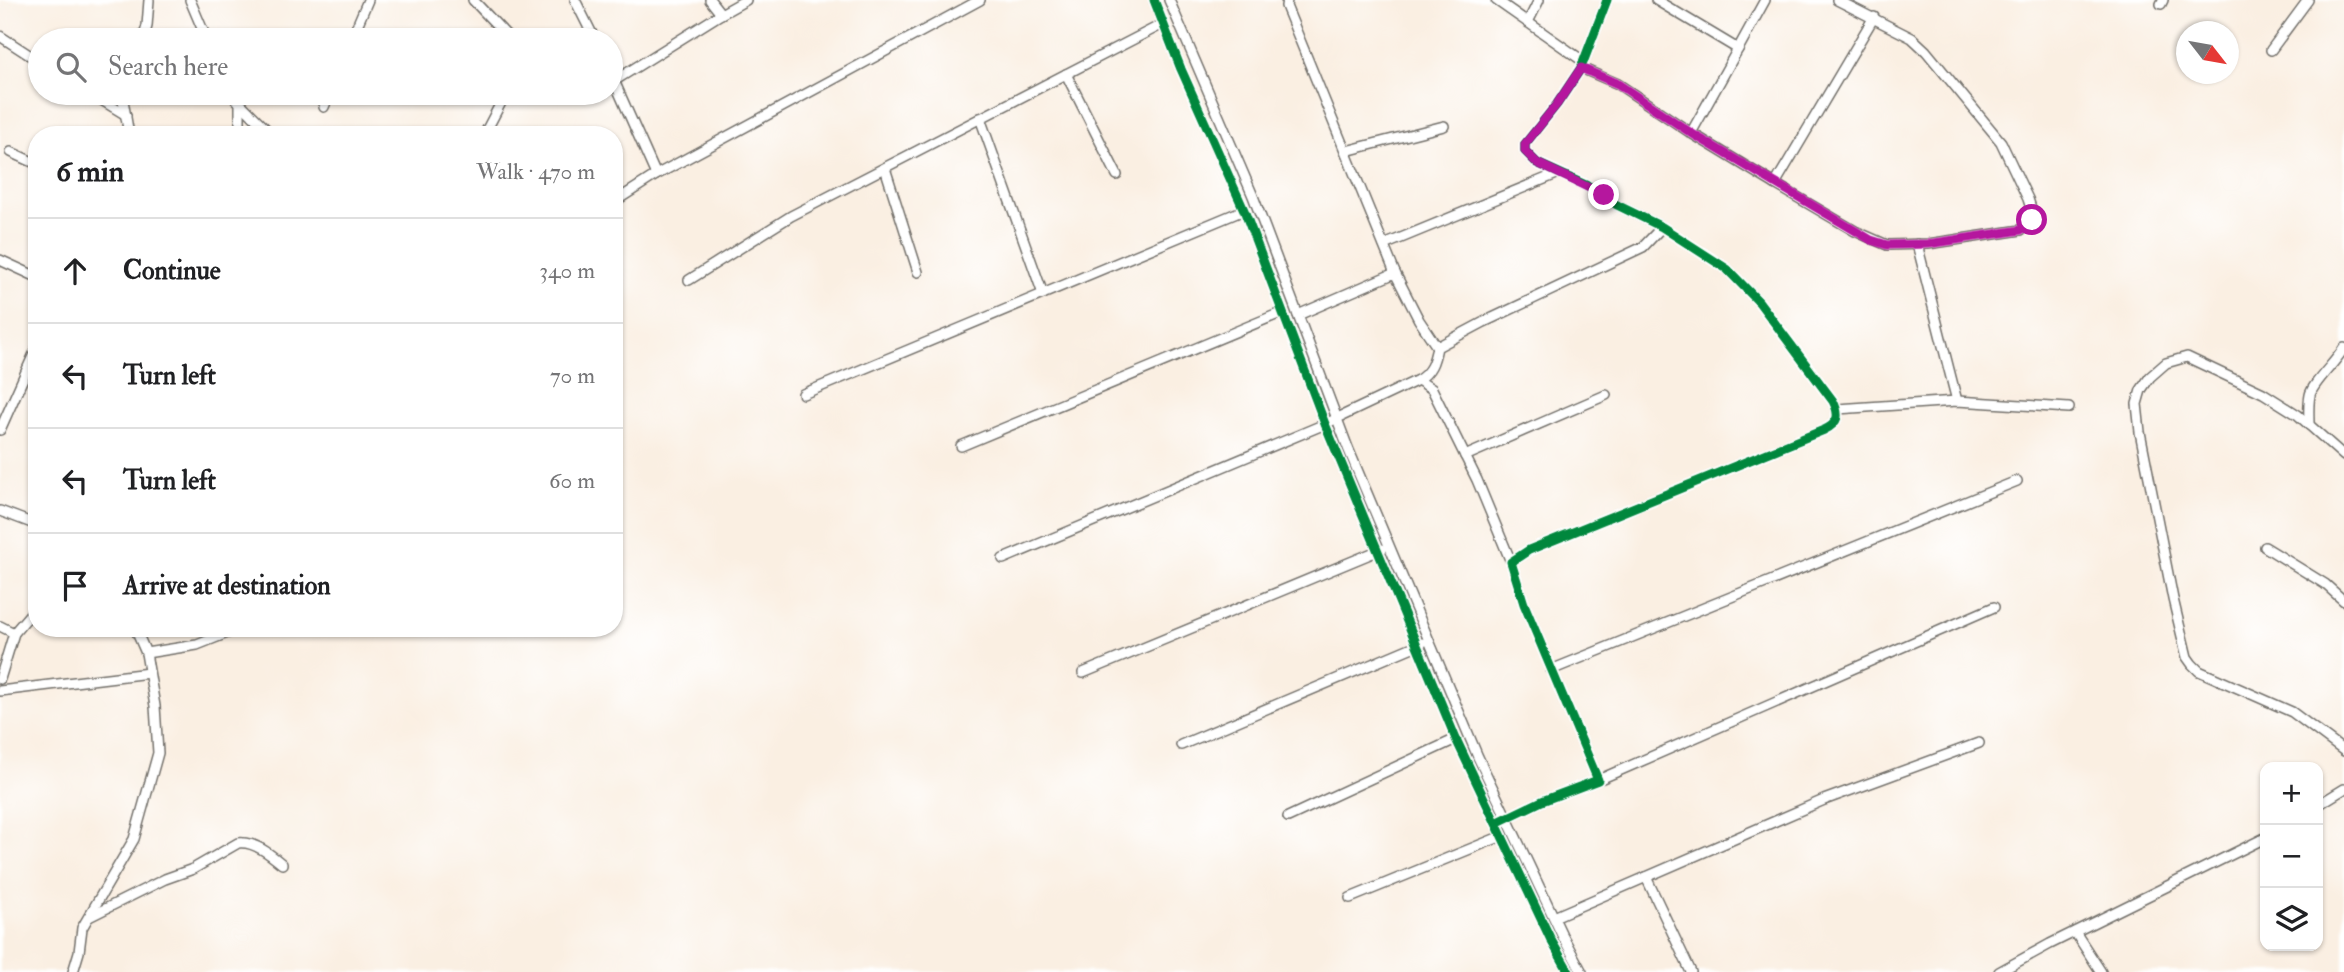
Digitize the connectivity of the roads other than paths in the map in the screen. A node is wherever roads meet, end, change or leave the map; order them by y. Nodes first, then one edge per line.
1 (149, 0) edge
2 (190, 0) edge
3 (368, 0) edge
4 (473, 0) edge
5 (575, 0) edge
6 (710, 0) edge
7 (746, 0) edge
8 (980, 0) edge
9 (1154, 0) edge
10 (1169, 0) edge
11 (1287, 0) edge
12 (1496, 0) edge
13 (1539, 0) edge
14 (1608, 0) edge
15 (1656, 0) edge
16 (1765, 0) edge
17 (1837, 0) edge
18 (2308, 0) edge
19 (721, 13) junction
20 (1874, 17) junction
21 (1528, 22) junction
22 (1163, 24) junction
23 (146, 28) edge
24 (202, 28) edge
25 (356, 28) edge
26 (500, 28) edge
27 (589, 28) edge
28 (0, 36) edge
29 (1186, 40) junction
30 (1172, 45) junction
31 (1738, 49) junction
32 (2272, 50) dead end
33 (28, 54) edge
34 (1582, 64) junction
35 (623, 71) edge
36 (1066, 74) junction
37 (623, 102) edge
38 (109, 105) edge
39 (124, 105) edge
40 (240, 105) edge
41 (242, 105) edge
42 (500, 105) edge
43 (125, 115) junction
44 (980, 118) junction
45 (127, 126) edge
46 (240, 126) edge
47 (263, 126) edge
48 (489, 126) edge
49 (1444, 126) dead end
50 (1691, 133) junction
51 (1346, 151) junction
52 (11, 152) dead end
53 (28, 160) edge
54 (885, 168) junction
55 (1559, 173) junction
56 (656, 175) junction
57 (1117, 175) dead end
58 (1775, 184) junction
59 (623, 196) edge
60 (1244, 210) junction
61 (1662, 227) junction
62 (1917, 244) junction
63 (1384, 245) junction
64 (0, 260) edge
65 (918, 272) dead end
66 (28, 273) edge
67 (1395, 273) junction
68 (690, 280) dead end
69 (1043, 294) junction
70 (1283, 312) junction
71 (1298, 314) junction
72 (1437, 347) junction
73 (2344, 348) edge
74 (28, 367) edge
75 (1418, 380) junction
76 (803, 394) dead end
77 (1606, 395) dead end
78 (1957, 401) junction
79 (2069, 408) dead end
80 (1837, 409) junction
81 (1336, 416) junction
82 (1325, 424) junction
83 (2309, 425) junction
84 (0, 430) edge
85 (961, 446) dead end
86 (1465, 456) junction
87 (2344, 457) edge
88 (2017, 481) dead end
89 (0, 511) edge
90 (28, 522) edge
91 (1390, 545) junction
92 (2265, 547) dead end
93 (1378, 551) junction
94 (1003, 559) dead end
95 (1511, 562) junction
96 (2344, 601) edge
97 (1994, 607) dead end
98 (28, 616) edge
99 (0, 626) edge
100 (13, 632) junction
101 (139, 637) edge
102 (217, 637) edge
103 (1430, 639) junction
104 (1418, 644) junction
105 (146, 653) junction
106 (1551, 670) junction
107 (149, 673) junction
108 (1083, 673) dead end
109 (0, 679) edge
110 (0, 691) edge
111 (1456, 739) junction
112 (1979, 743) dead end
113 (1181, 745) dead end
114 (2344, 751) edge
115 (1598, 780) junction
116 (2344, 789) edge
117 (2323, 802) edge
118 (1288, 817) dead end
119 (1507, 818) junction
120 (1496, 823) junction
121 (1502, 836) junction
122 (2260, 840) edge
123 (282, 864) dead end
124 (1646, 877) junction
125 (1350, 898) dead end
126 (1554, 917) junction
127 (88, 918) junction
128 (2075, 932) junction
129 (73, 972) edge
130 (1569, 972) edge
131 (1582, 972) edge
132 (1690, 972) edge
133 (1999, 972) edge
134 (2101, 972) edge

1 - 23 street
2 - 24 street
3 - 25 street
4 - 26 street
5 - 27 street
6 - 19 street
7 - 19 street
8 - 56 street
9 - 22 street
10 - 29 street
11 - 51 street
12 - 21 street
13 - 21 street
14 - 34 street
15 - 31 street
16 - 31 street
17 - 20 street
18 - 32 street
19 - 35 street
20 - 58 street
20 - 62 street
21 - 34 street
22 - 30 street
22 - 36 street
28 - 33 street
29 - 30 street
29 - 71 street
30 - 60 street
31 - 50 street
34 - 50 street
34 - 55 street
36 - 44 street
36 - 57 street
37 - 56 street
38 - 43 street
39 - 43 street
40 - 46 street
41 - 47 street
42 - 48 street
43 - 45 street
44 - 54 street
44 - 69 street
49 - 51 street
50 - 58 street
51 - 63 street
52 - 53 street
54 - 65 street
54 - 68 street
55 - 61 street
55 - 63 street
56 - 59 street
58 - 62 street
60 - 69 street
60 - 70 street
61 - 72 street
61 - 80 street
62 - 78 street
63 - 67 street
64 - 66 street
67 - 71 street
67 - 72 street
69 - 76 street
70 - 82 street
70 - 85 street
71 - 81 street
72 - 75 street
73 - 83 street
74 - 84 street
75 - 81 street
75 - 86 street
77 - 86 street
78 - 79 street
78 - 80 street
80 - 95 street
81 - 82 street
81 - 91 street
82 - 93 street
82 - 94 street
83 - 87 street
83 - 114 street
86 - 95 street
88 - 106 street
89 - 90 street
91 - 93 street
91 - 103 street
92 - 96 street
93 - 104 street
93 - 108 street
95 - 106 street
97 - 115 street
98 - 100 street
99 - 100 street
100 - 109 street
101 - 105 street
102 - 105 street
103 - 104 street
103 - 119 street
104 - 111 street
104 - 113 street
105 - 107 street
106 - 115 street
107 - 110 street
107 - 127 street
111 - 118 street
111 - 120 street
112 - 124 street
115 - 119 street
116 - 117 street
119 - 120 street
119 - 126 street
120 - 121 street
121 - 125 street
121 - 130 street
122 - 128 street
123 - 127 street
124 - 126 street
124 - 132 street
126 - 131 street
127 - 129 street
128 - 133 street
128 - 134 street

